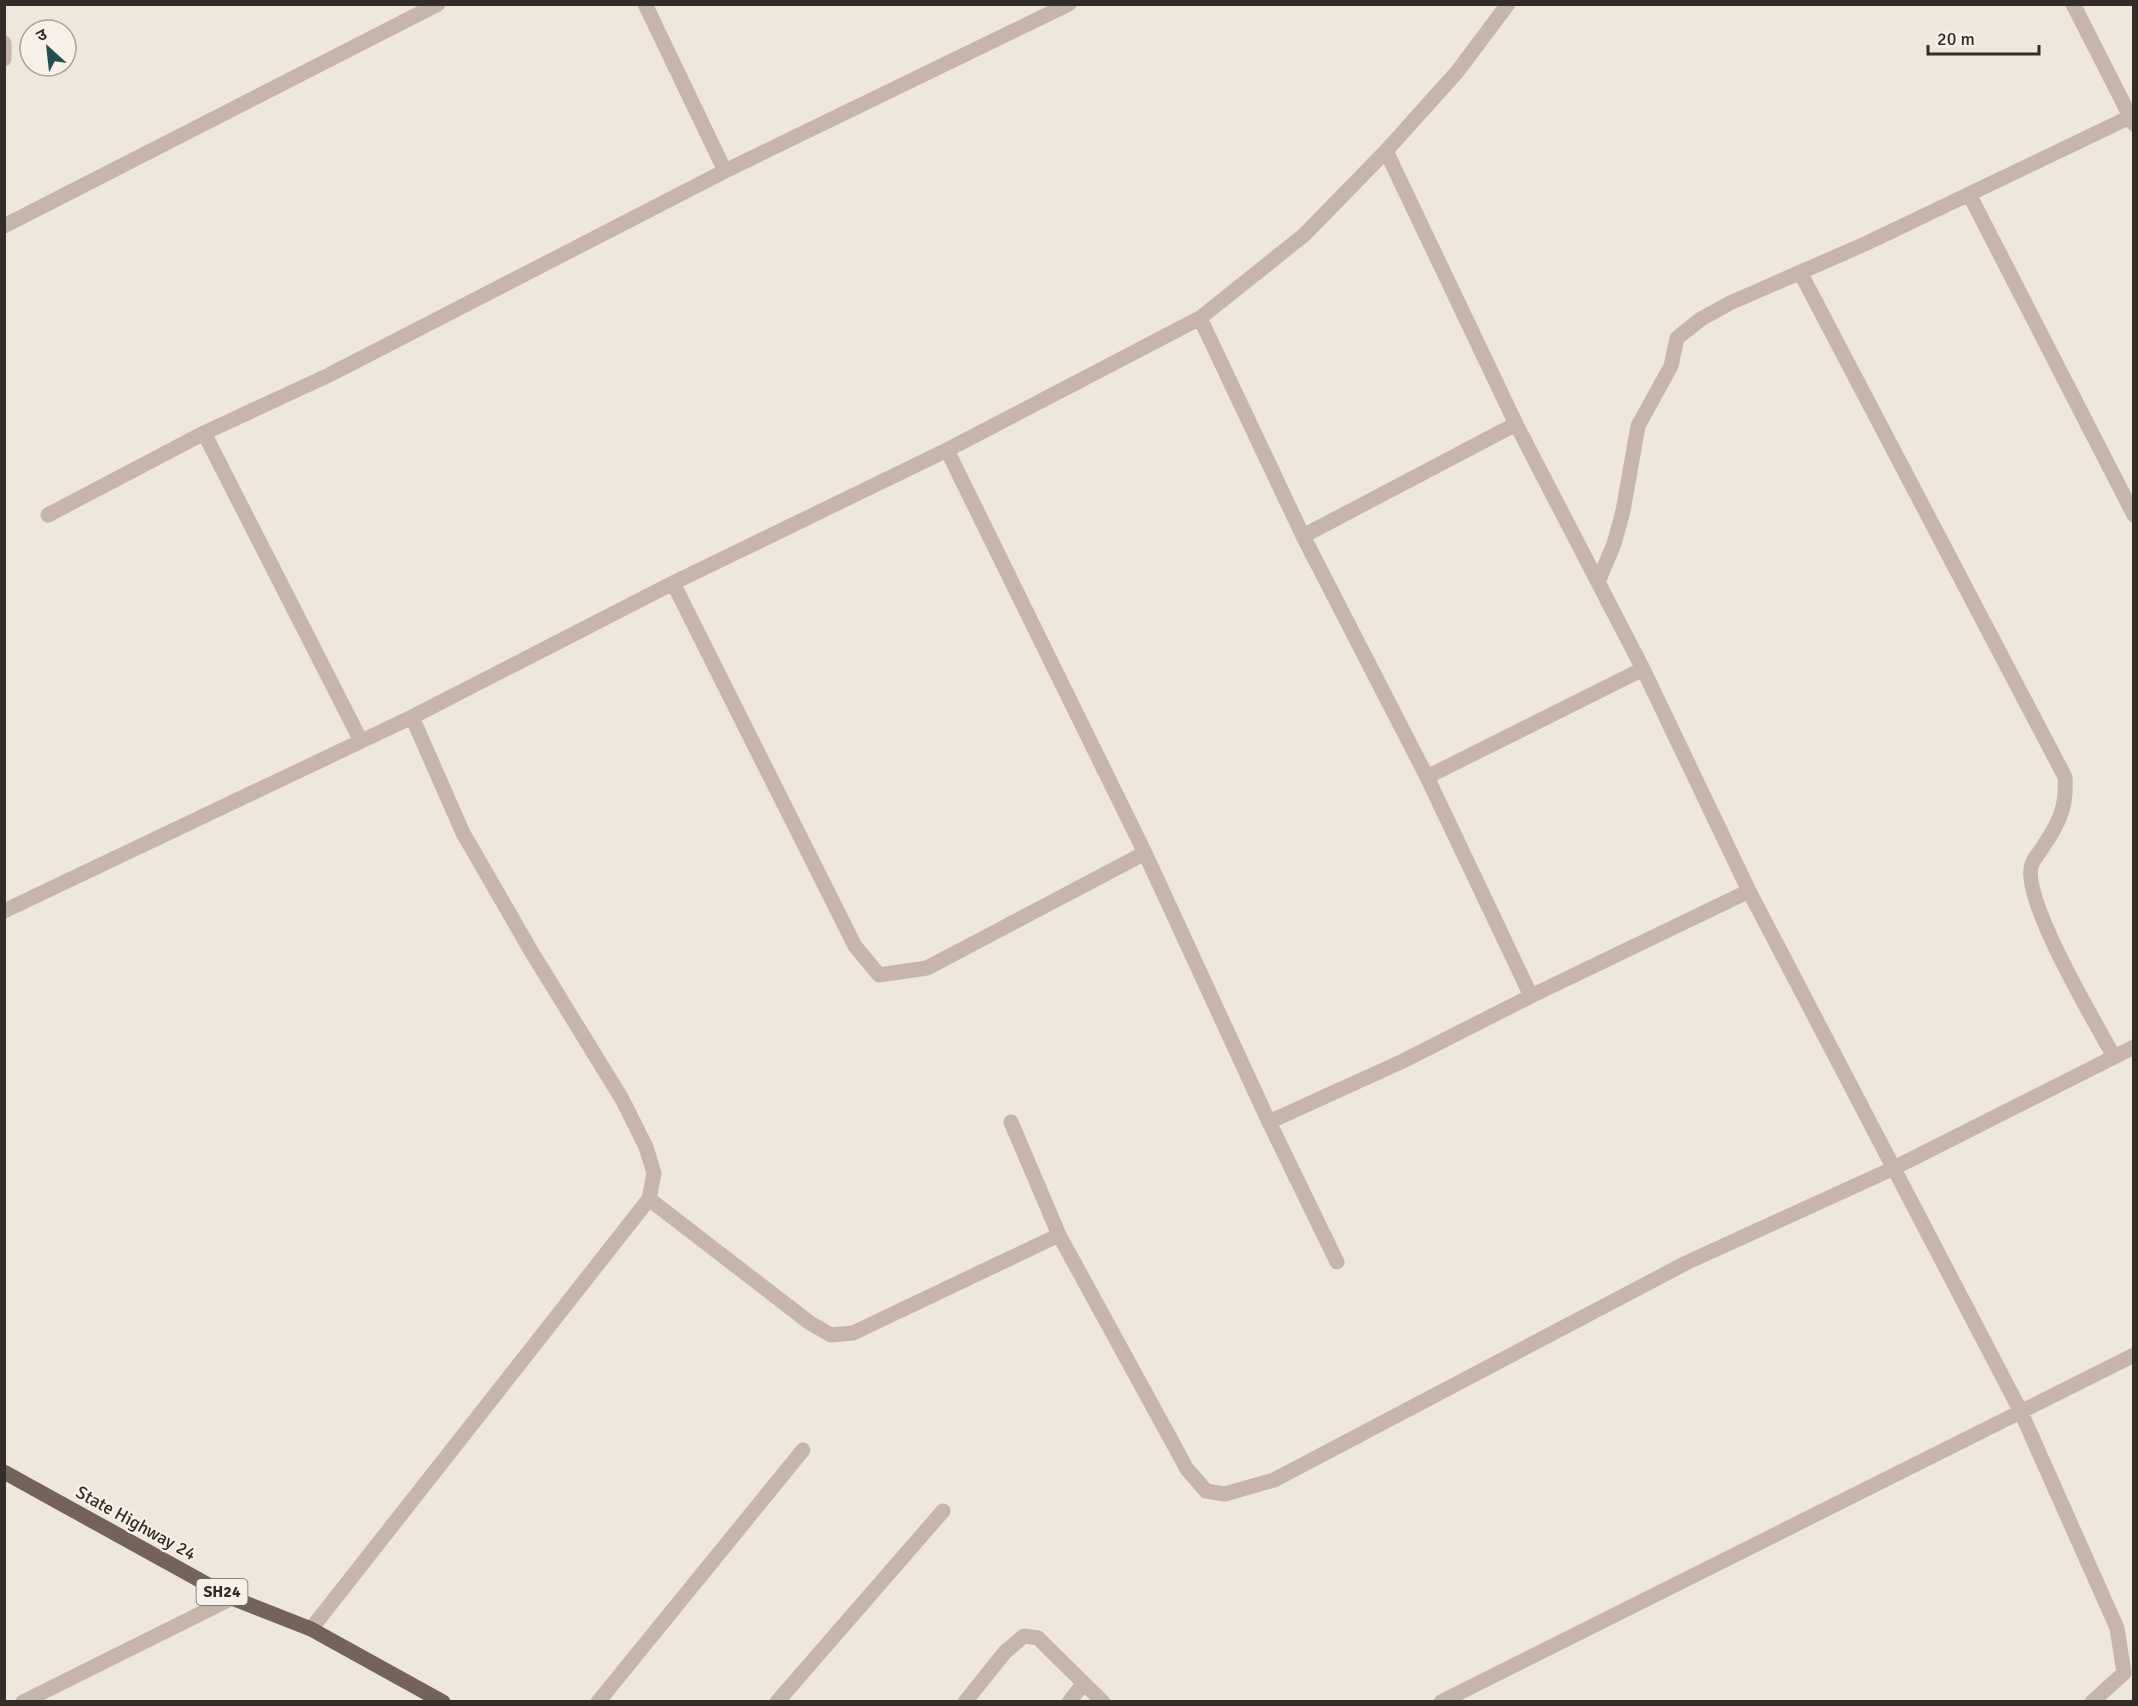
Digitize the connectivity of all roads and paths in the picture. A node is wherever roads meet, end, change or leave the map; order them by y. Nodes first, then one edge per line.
1 (438, 4) edge
2 (645, 4) edge
3 (1069, 4) edge
4 (1508, 4) edge
5 (2073, 4) edge
6 (4, 43) edge
7 (4, 59) edge
8 (2132, 120) edge
9 (1386, 151) junction
10 (725, 171) junction
11 (1969, 194) junction
12 (4, 226) edge
13 (1800, 272) junction
14 (1200, 318) junction
15 (1516, 424) junction
16 (204, 433) junction
17 (947, 450) junction
18 (2133, 514) edge
19 (48, 515) dead end
20 (1303, 537) junction
21 (1598, 582) junction
22 (674, 583) junction
23 (1643, 669) junction
24 (412, 717) junction
25 (361, 741) junction
26 (1427, 777) junction
27 (1145, 853) junction
28 (1749, 891) junction
29 (4, 911) edge
30 (1531, 996) junction
31 (2133, 1047) edge
32 (2114, 1057) junction
33 (1011, 1122) dead end
34 (1269, 1122) junction
35 (1892, 1169) junction
36 (649, 1199) junction
37 (1059, 1235) junction
38 (1337, 1262) dead end
39 (2133, 1355) edge
40 (2020, 1410) junction
41 (803, 1450) dead end
42 (4, 1472) edge
43 (943, 1511) dead end
44 (232, 1598) junction
45 (311, 1629) junction
46 (1083, 1684) junction
47 (23, 1701) edge
48 (443, 1701) edge
49 (598, 1701) edge
50 (777, 1701) edge
51 (965, 1701) edge
52 (1069, 1701) edge
53 (1103, 1701) edge
54 (1441, 1701) edge
55 (2092, 1701) edge

1 - 12 street
2 - 10 street
3 - 10 street
4 - 9 street
5 - 8 street
6 - 7 street
8 - 11 street
9 - 14 street
9 - 15 street
10 - 16 street
11 - 13 street
11 - 18 street
13 - 21 street
13 - 32 street
14 - 17 street
14 - 20 street
15 - 20 street
15 - 21 street
16 - 19 street
16 - 25 street
17 - 22 street
17 - 27 street
20 - 26 street
21 - 23 street
22 - 24 street
22 - 27 street
23 - 26 street
23 - 28 street
24 - 25 street
24 - 36 street
25 - 29 street
26 - 30 street
27 - 34 street
28 - 30 street
28 - 35 street
30 - 34 street
31 - 32 street
32 - 35 street
33 - 37 street
34 - 38 street
35 - 37 street
35 - 40 street
36 - 37 street
36 - 45 street
39 - 40 street
40 - 54 street
40 - 55 street
41 - 49 street
42 - 44 main road, State Highway 24 / SH24
43 - 50 street
44 - 45 main road, State Highway 24 / SH24
44 - 47 street
45 - 48 main road, State Highway 24 / SH24
46 - 51 street
46 - 52 street
46 - 53 street

